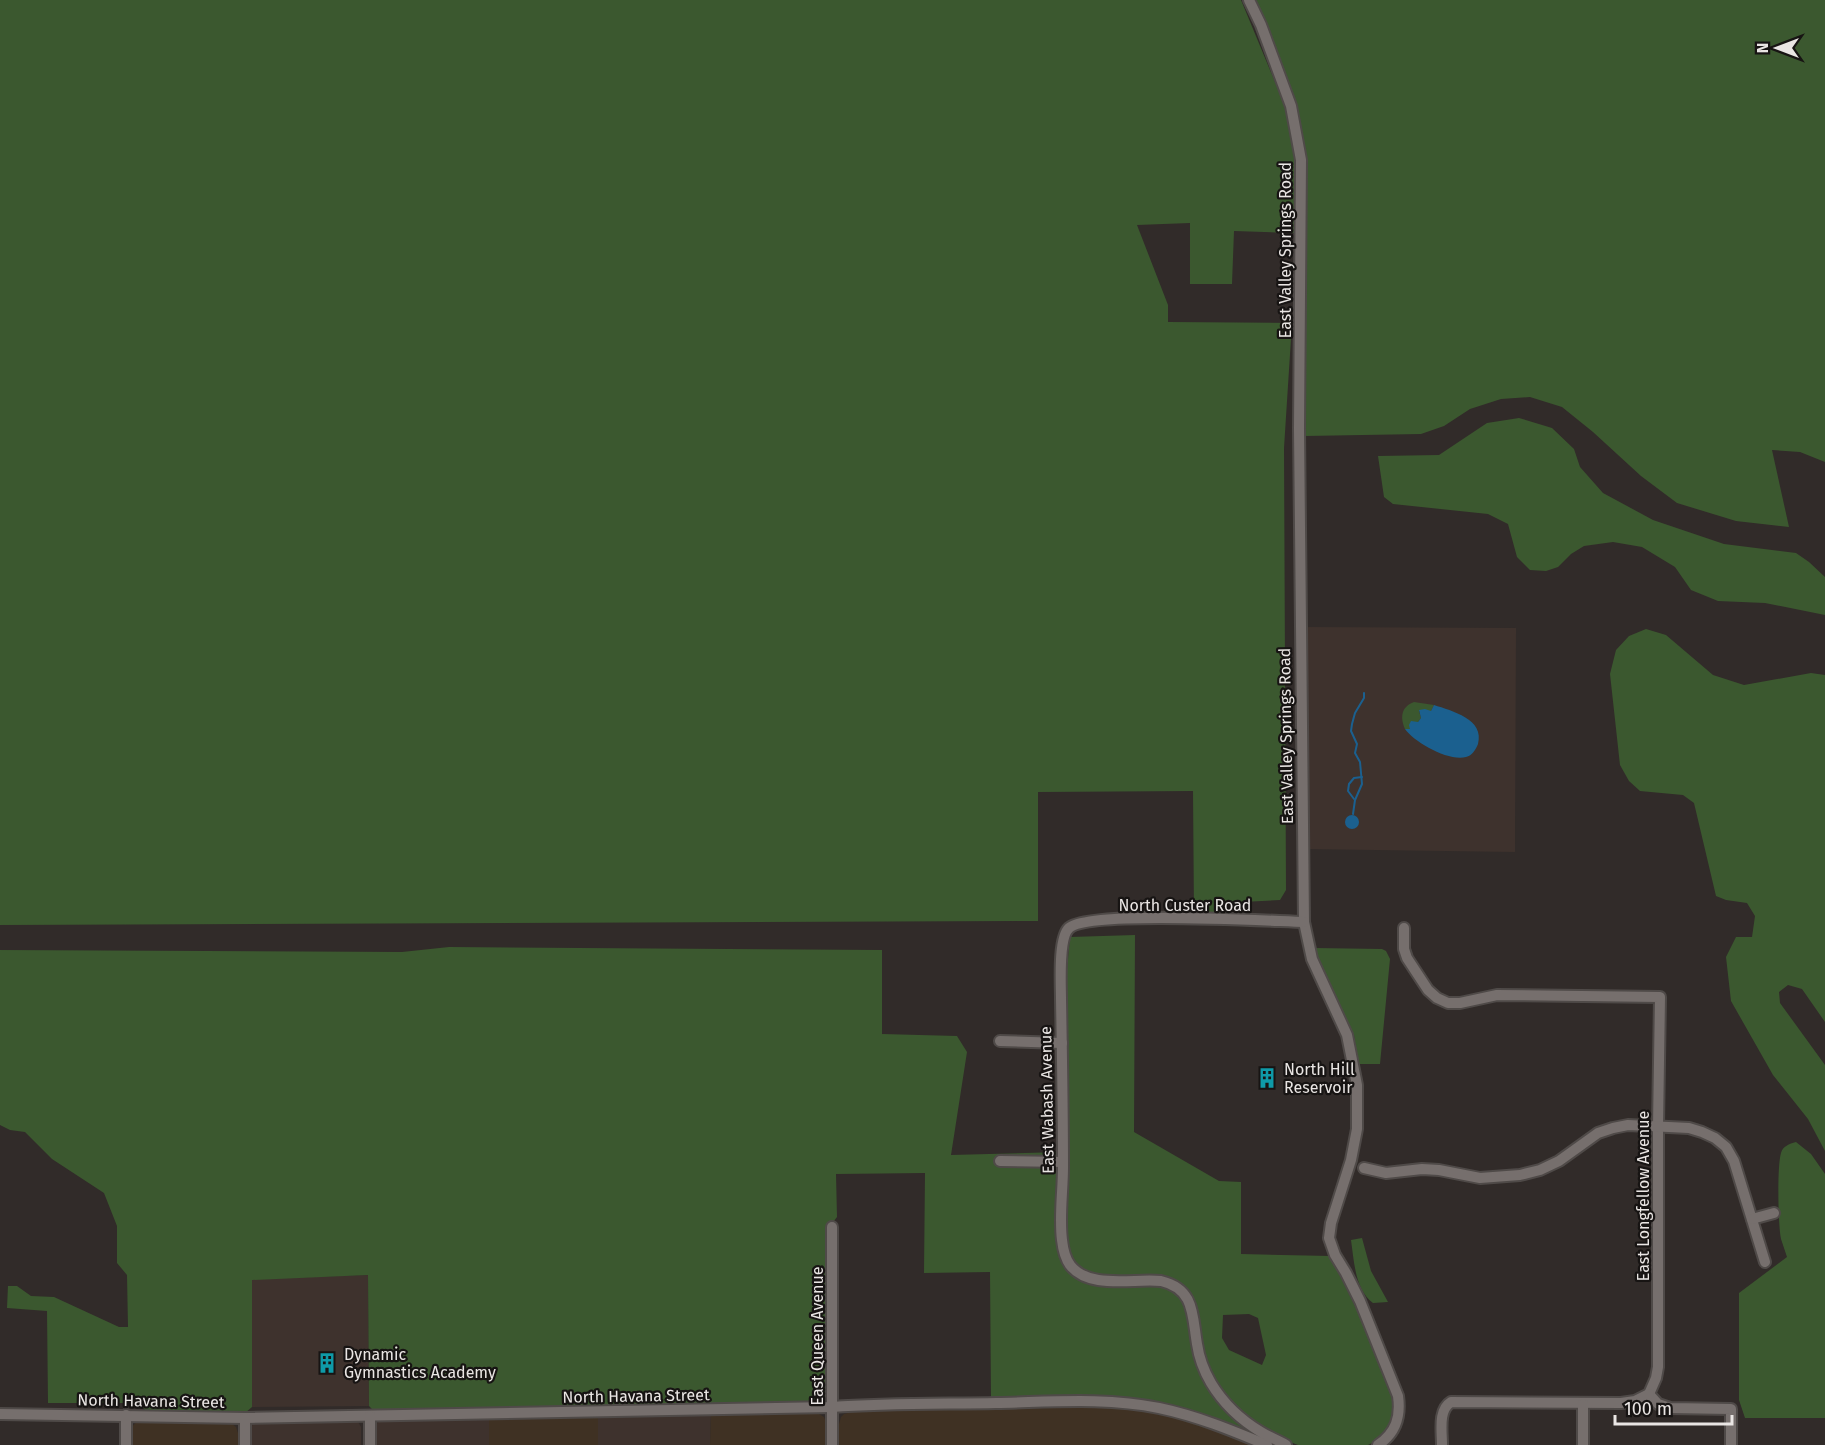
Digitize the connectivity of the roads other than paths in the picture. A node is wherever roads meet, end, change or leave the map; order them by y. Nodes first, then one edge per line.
1 (1249, 0) edge
2 (1304, 922) junction
3 (1404, 928) dead end
4 (1068, 929) joint
5 (1000, 1041) dead end
6 (1062, 1042) junction
7 (1658, 1126) junction
8 (1000, 1161) dead end
9 (1063, 1162) junction
10 (1364, 1168) dead end
11 (1774, 1213) dead end
12 (1752, 1219) junction
13 (832, 1227) dead end
14 (1765, 1262) dead end
15 (1649, 1394) junction
16 (1583, 1404) junction
17 (832, 1407) junction
18 (0, 1414) edge
19 (126, 1415) junction
20 (370, 1416) junction
21 (245, 1418) junction
22 (126, 1445) edge
23 (245, 1445) edge
24 (370, 1445) edge
25 (832, 1445) edge
26 (1267, 1445) edge
27 (1286, 1445) edge
28 (1378, 1445) edge
29 (1442, 1445) edge
30 (1583, 1445) edge
31 (1731, 1445) edge

1 - 2 street, East Valley Springs Road
2 - 4 street, North Custer Road
2 - 28 street, East Valley Springs Road
3 - 7 street, East Longfellow Avenue
4 - 6 street, East Wabash Avenue
5 - 6 street
6 - 9 street, East Wabash Avenue
7 - 10 street
7 - 12 street
7 - 15 street, East Longfellow Avenue
8 - 9 street
9 - 27 street, East Wabash Avenue
11 - 12 street
12 - 14 street
13 - 17 street, East Queen Avenue
15 - 16 street
15 - 31 street
16 - 29 street
16 - 30 street
17 - 20 street, North Havana Street
17 - 25 street, East Queen Avenue
17 - 26 street, North Havana Street
18 - 19 street, North Havana Street
19 - 21 street, North Havana Street
19 - 22 street
20 - 21 street, North Havana Street
20 - 24 street
21 - 23 street

